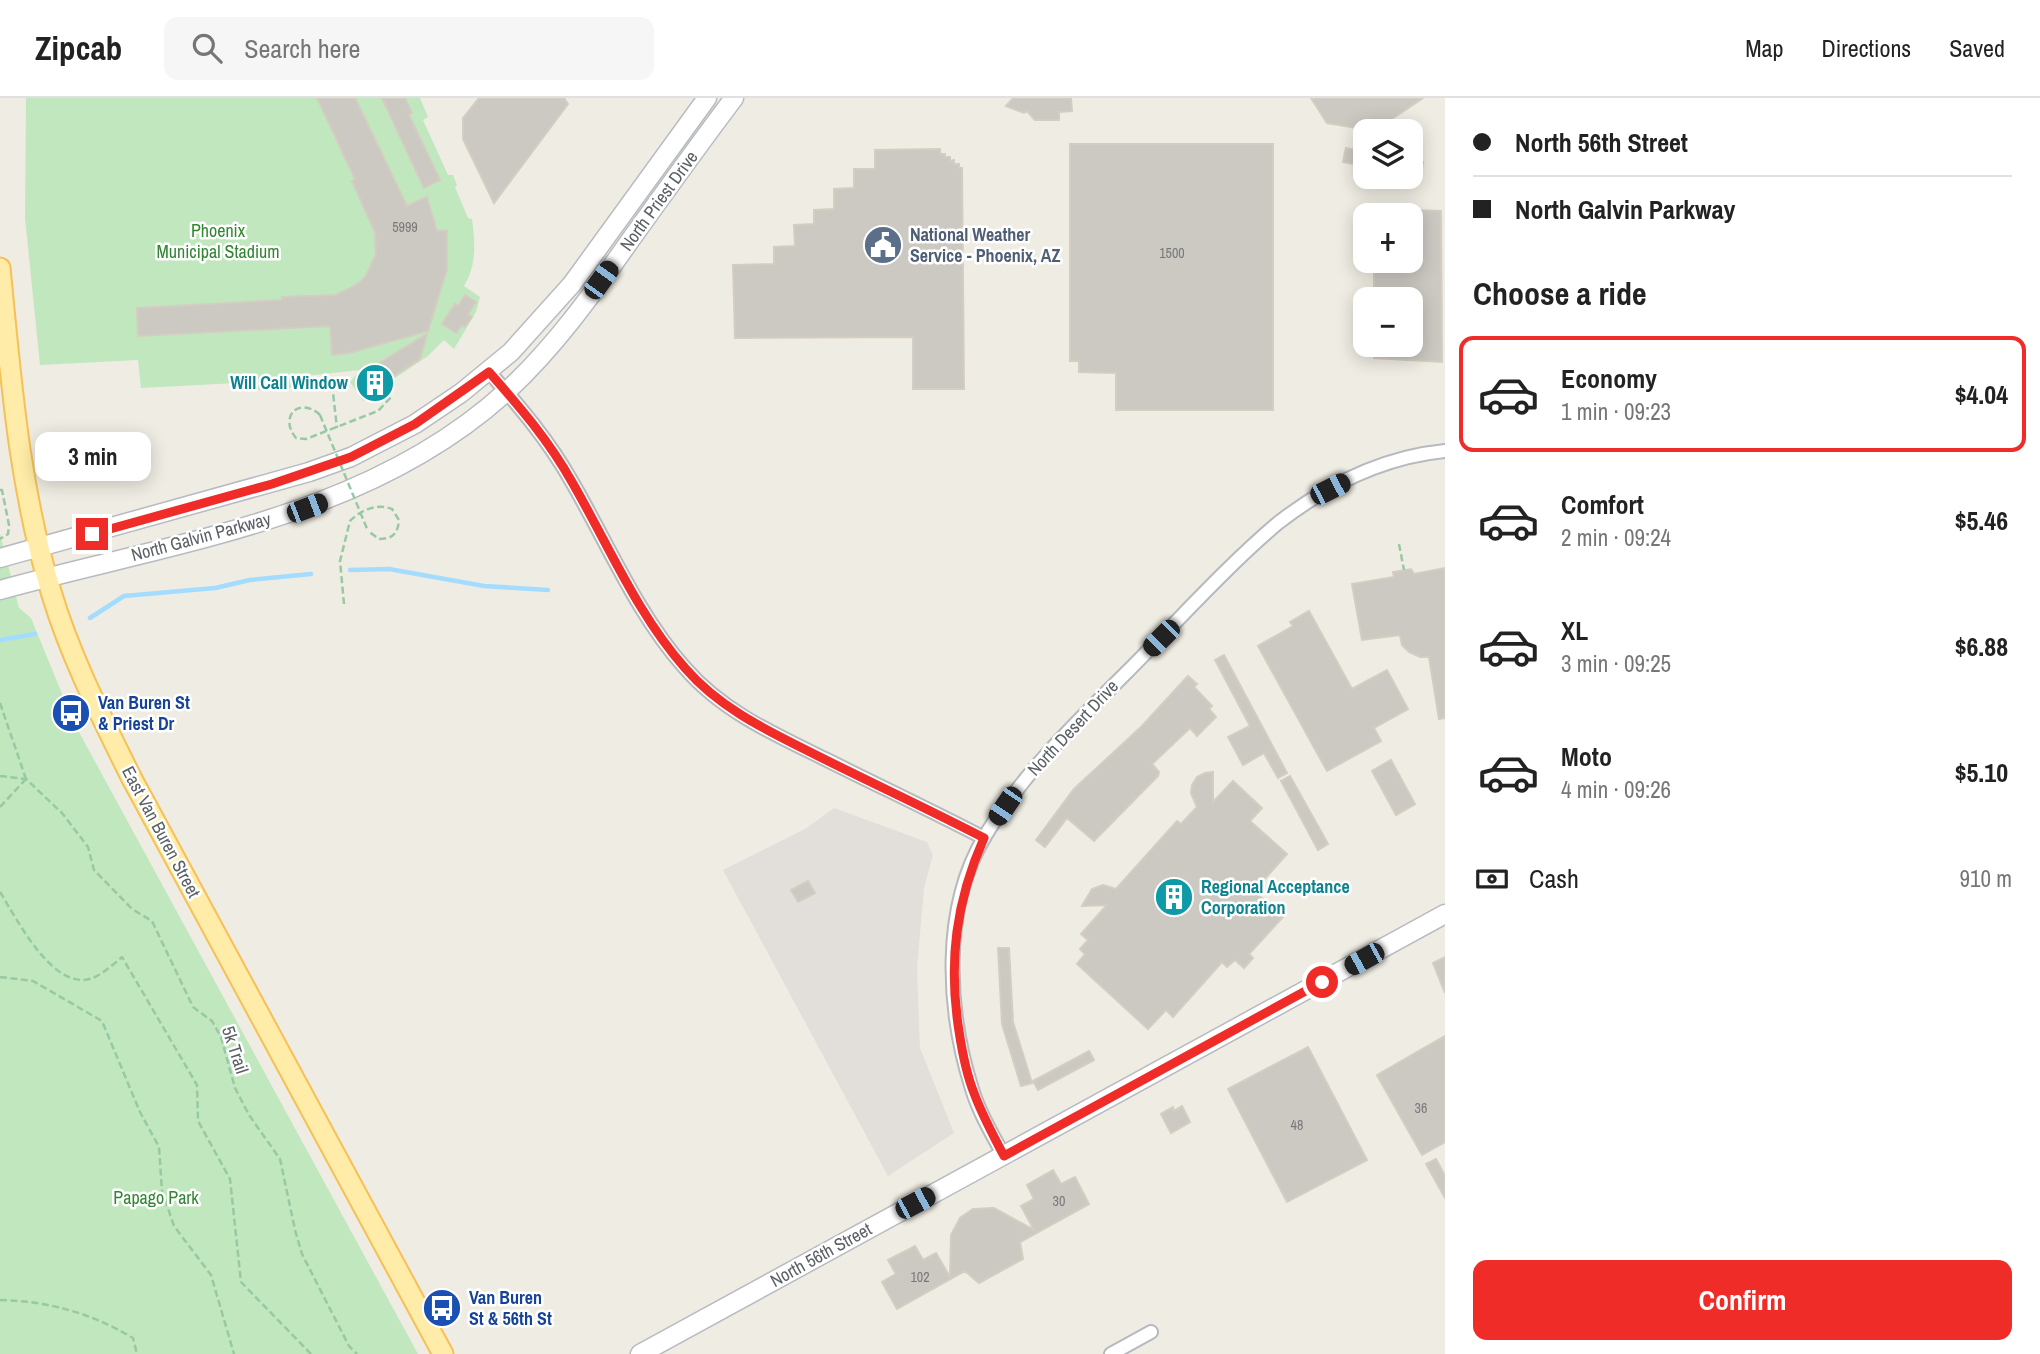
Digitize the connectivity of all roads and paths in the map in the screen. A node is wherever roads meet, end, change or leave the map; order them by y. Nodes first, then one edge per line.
1 (707, 98) edge
2 (734, 98) edge
3 (0, 268) edge
4 (489, 372) junction
5 (332, 384) dead end
6 (506, 391) junction
7 (391, 397) dead end
8 (337, 428) junction
9 (373, 447) joint
10 (1445, 451) edge
11 (397, 468) joint
12 (0, 489) edge
13 (0, 539) edge
14 (1399, 544) dead end
15 (39, 548) junction
16 (0, 558) edge
17 (1404, 570) dead end
18 (47, 578) junction
19 (0, 590) edge
20 (344, 604) dead end
21 (0, 703) edge
22 (0, 775) edge
23 (26, 779) junction
24 (0, 807) edge
25 (984, 838) junction
26 (0, 892) edge
27 (1445, 914) edge
28 (0, 976) edge
29 (1004, 1156) junction
30 (0, 1300) edge
31 (1151, 1332) dead end
32 (137, 1354) edge
33 (234, 1354) edge
34 (311, 1354) edge
35 (357, 1354) edge
36 (443, 1354) edge
37 (640, 1354) edge
38 (1111, 1354) edge

1 - 4 main road, North Priest Drive
2 - 6 main road, North Priest Drive
3 - 15 main road, East Van Buren Street
4 - 6 street
4 - 9 main road, North Priest Drive
5 - 8 path
6 - 11 main road, North Priest Drive
6 - 25 street
7 - 8 path
8 - 20 path, bridge
9 - 15 main road, North Galvin Parkway
10 - 25 street, North Desert Drive
11 - 18 main road, North Galvin Parkway
12 - 13 path
14 - 17 path
15 - 16 main road, North Galvin Parkway
15 - 18 main road, East Van Buren Street
18 - 19 main road, North Galvin Parkway
18 - 36 main road, East Van Buren Street
21 - 23 path
22 - 23 path
23 - 24 path
23 - 35 path, 5k Trail
25 - 29 street, North Desert Drive
26 - 34 path
27 - 29 main road, North 56th Street
28 - 33 path
29 - 37 main road, North 56th Street
30 - 32 path
31 - 38 street

